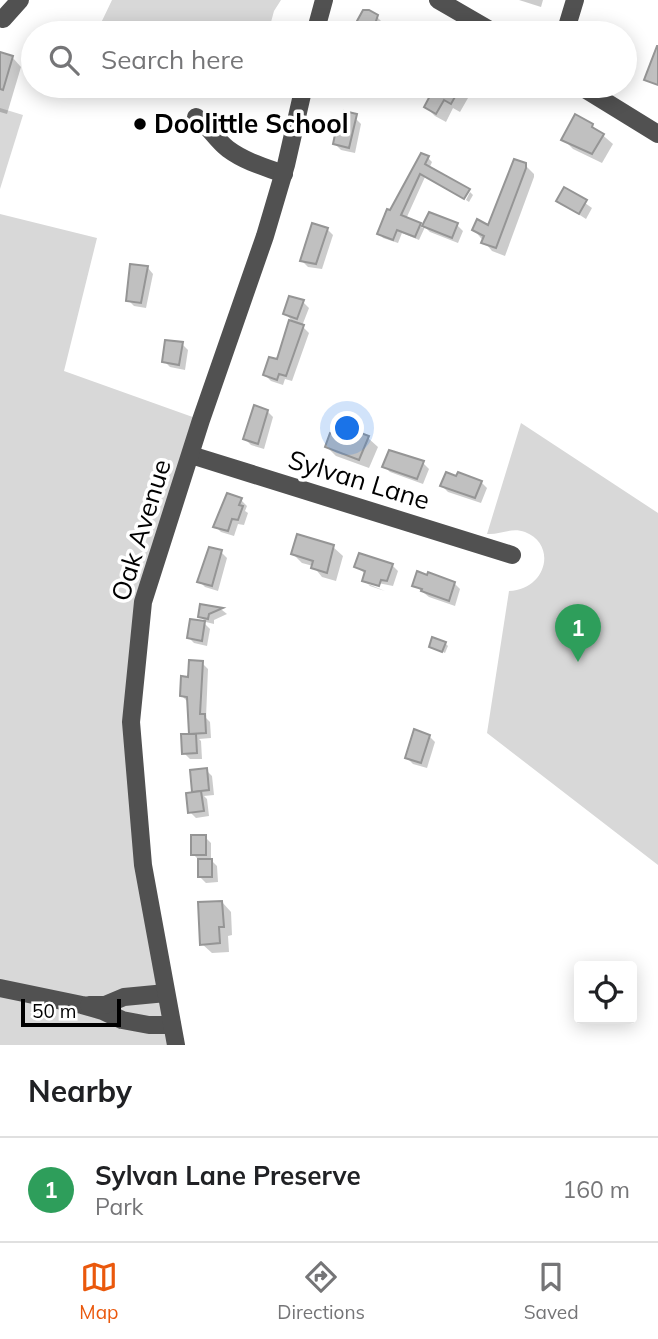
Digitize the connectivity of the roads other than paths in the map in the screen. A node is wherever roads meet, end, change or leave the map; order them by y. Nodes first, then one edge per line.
1 (20, 0) edge
2 (324, 0) edge
3 (438, 0) edge
4 (575, 0) edge
5 (0, 18) edge
6 (318, 21) edge
7 (474, 21) edge
8 (569, 21) edge
9 (301, 98) edge
10 (600, 98) edge
11 (196, 117) dead end
12 (658, 134) edge
13 (284, 174) junction
14 (191, 455) junction
15 (512, 555) dead end
16 (0, 988) edge
17 (166, 993) junction
18 (82, 1005) junction
19 (172, 1025) junction
20 (176, 1045) edge

1 - 5 street
2 - 6 street
3 - 7 street
4 - 8 street
9 - 13 street, Oak Avenue
10 - 12 street
11 - 13 street
13 - 14 street, Oak Avenue
14 - 15 street, Sylvan Lane
14 - 17 street, Oak Avenue
16 - 18 street
17 - 18 street
17 - 19 street, Oak Avenue
18 - 19 street
19 - 20 street, Oak Avenue

